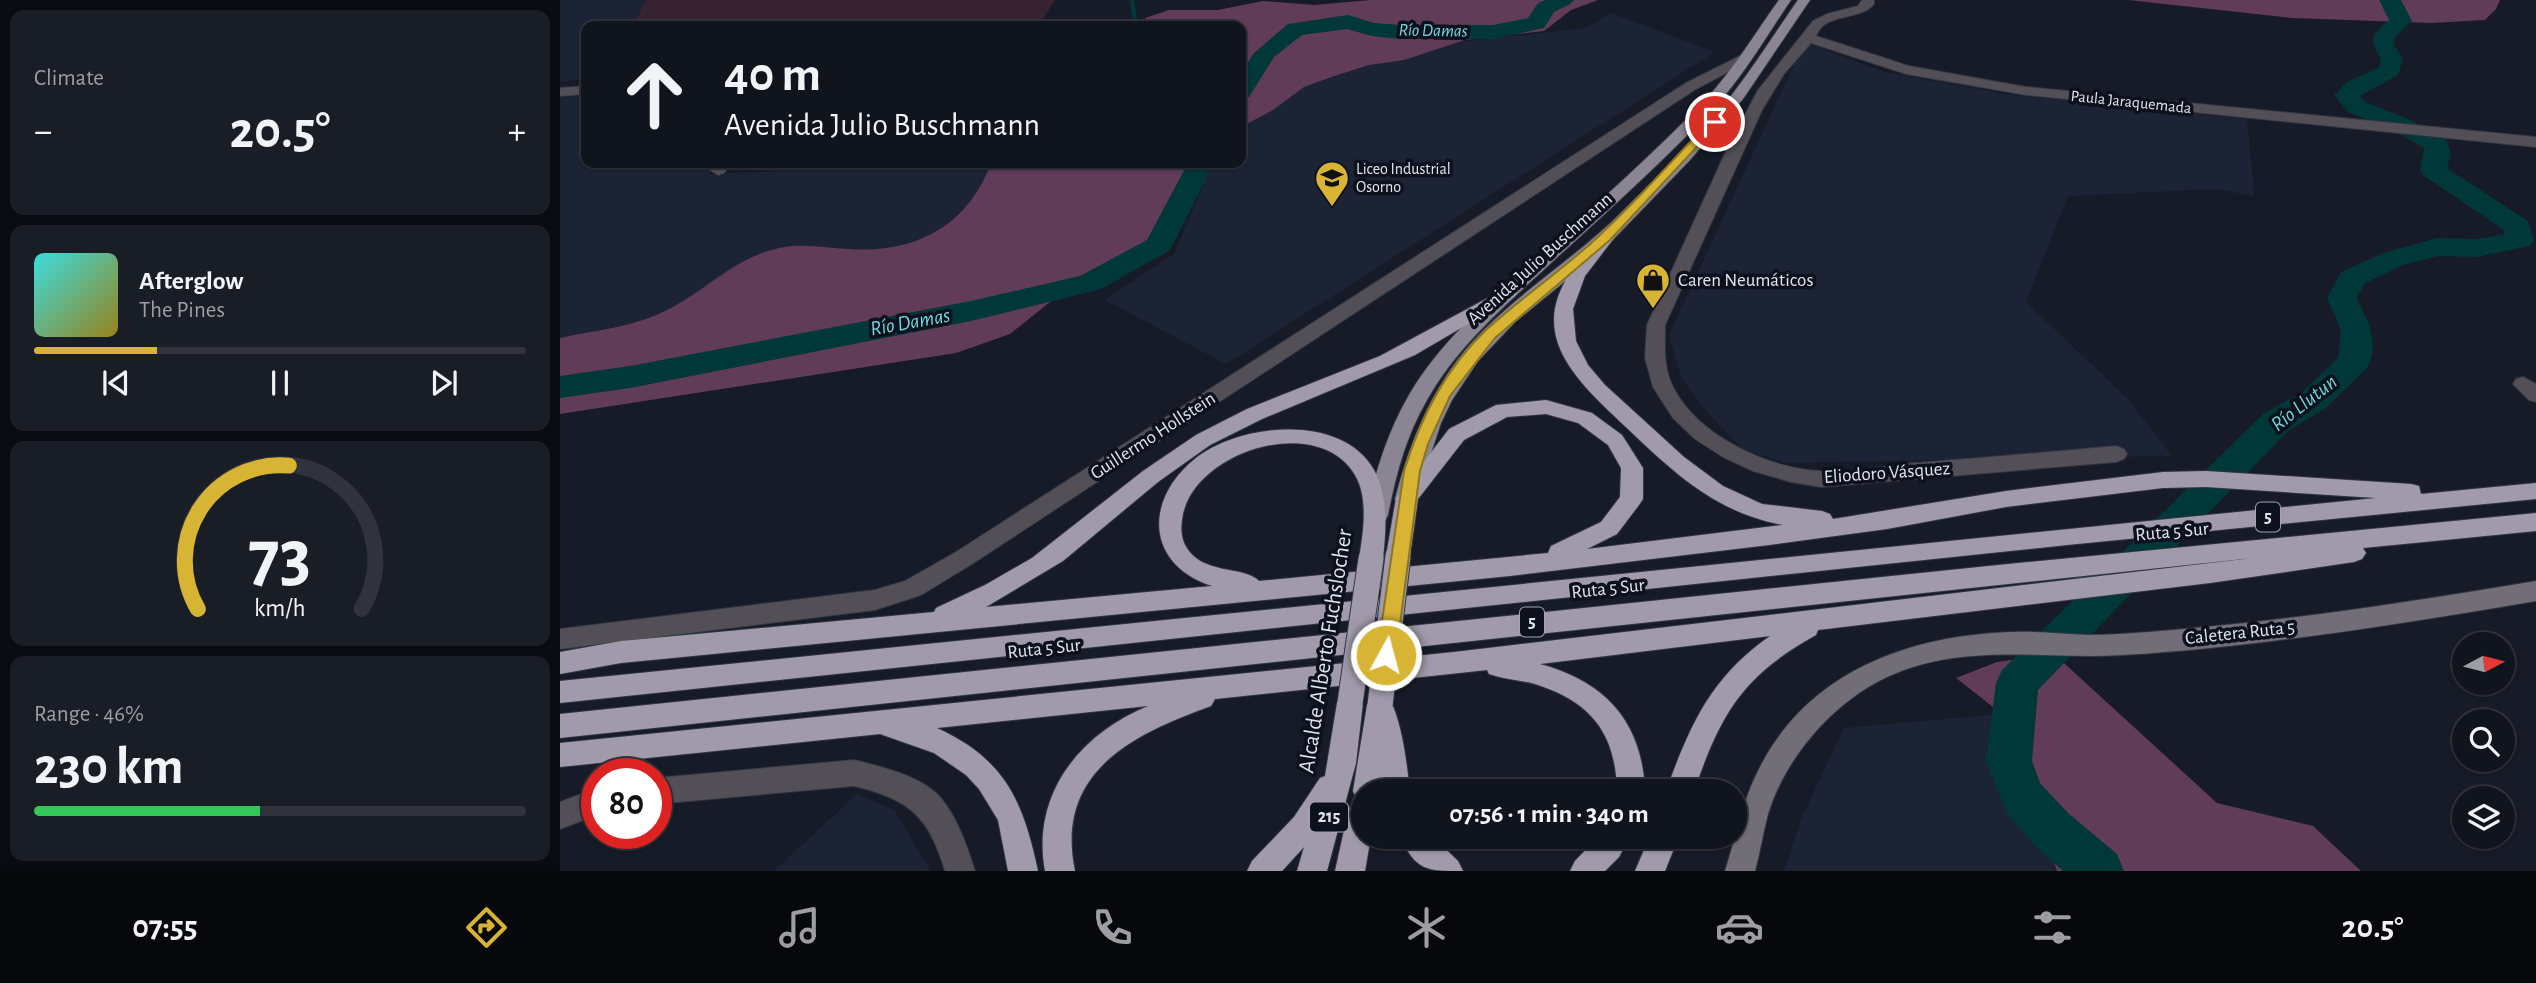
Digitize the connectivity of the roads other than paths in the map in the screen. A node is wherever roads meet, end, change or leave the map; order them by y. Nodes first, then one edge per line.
1 (1785, 0) edge
2 (1804, 0) edge
3 (1868, 0) edge
4 (1809, 37) junction
5 (1746, 57) junction
6 (1691, 86) junction
7 (581, 90) edge
8 (560, 92) edge
9 (1712, 101) junction
10 (2536, 142) edge
11 (1605, 238) junction
12 (1508, 293) junction
13 (2116, 454) dead end
14 (2536, 491) edge
15 (2469, 497) junction
16 (1406, 499) junction
17 (1887, 520) junction
18 (1376, 521) junction
19 (2536, 522) edge
20 (2504, 526) junction
21 (1510, 567) junction
22 (1288, 588) junction
23 (2536, 591) edge
24 (1831, 619) junction
25 (928, 622) junction
26 (560, 639) edge
27 (560, 663) edge
28 (1454, 663) junction
29 (1244, 685) junction
30 (560, 692) edge
31 (1380, 705) junction
32 (873, 722) junction
33 (560, 726) edge
34 (560, 755) edge
35 (1342, 763) junction
36 (1369, 779) edge
37 (1394, 779) edge
38 (1631, 779) edge
39 (1684, 779) edge
40 (672, 790) edge
41 (1355, 849) edge
42 (1424, 849) edge
43 (1607, 849) edge
44 (1659, 849) edge
45 (960, 871) edge
46 (1023, 871) edge
47 (1060, 871) edge
48 (1262, 871) edge
49 (1312, 871) edge
50 (1350, 871) edge
51 (1448, 871) edge
52 (1585, 871) edge
53 (1650, 871) edge
54 (1740, 871) edge

1 - 5 main road, Avenida Julio Buschmann
2 - 11 main road, Avenida Julio Buschmann
3 - 4 street
4 - 10 street, Paula Jaraquemada
4 - 13 street, Eliodoro Vásquez
5 - 6 street, Guillermo Hollstein
5 - 9 main road, Avenida Julio Buschmann
6 - 9 street
6 - 26 street, Guillermo Hollstein
7 - 8 street
9 - 12 main road, Avenida Julio Buschmann
11 - 16 main road, Avenida Julio Buschmann
11 - 17 highway
12 - 18 main road, Avenida Julio Buschmann
12 - 25 highway
14 - 15 highway, Ruta 5 Sur / 5
15 - 17 highway
15 - 30 highway, Ruta 5 Sur / 5
16 - 21 highway
16 - 31 highway, Avenida Julio Buschmann, bridge
17 - 21 highway
18 - 22 highway, Alcalde Alberto Fuchslocher
18 - 35 highway, Alcalde Alberto Fuchslocher / 215, bridge
19 - 20 highway, Ruta 5 Sur / 5
20 - 24 highway
20 - 33 highway, Ruta 5 Sur / 5
21 - 22 highway
22 - 25 highway
23 - 54 street, Caletera Ruta 5
24 - 28 highway
24 - 39 highway
25 - 27 highway
28 - 29 highway
28 - 38 highway
29 - 32 highway
29 - 47 highway
31 - 36 highway, 215
31 - 37 highway
32 - 34 highway
32 - 46 highway
35 - 48 highway
35 - 49 highway, Alcalde Alberto Fuchslocher / 215
40 - 45 street
41 - 50 highway, 215
42 - 51 highway
43 - 52 highway
44 - 53 highway

